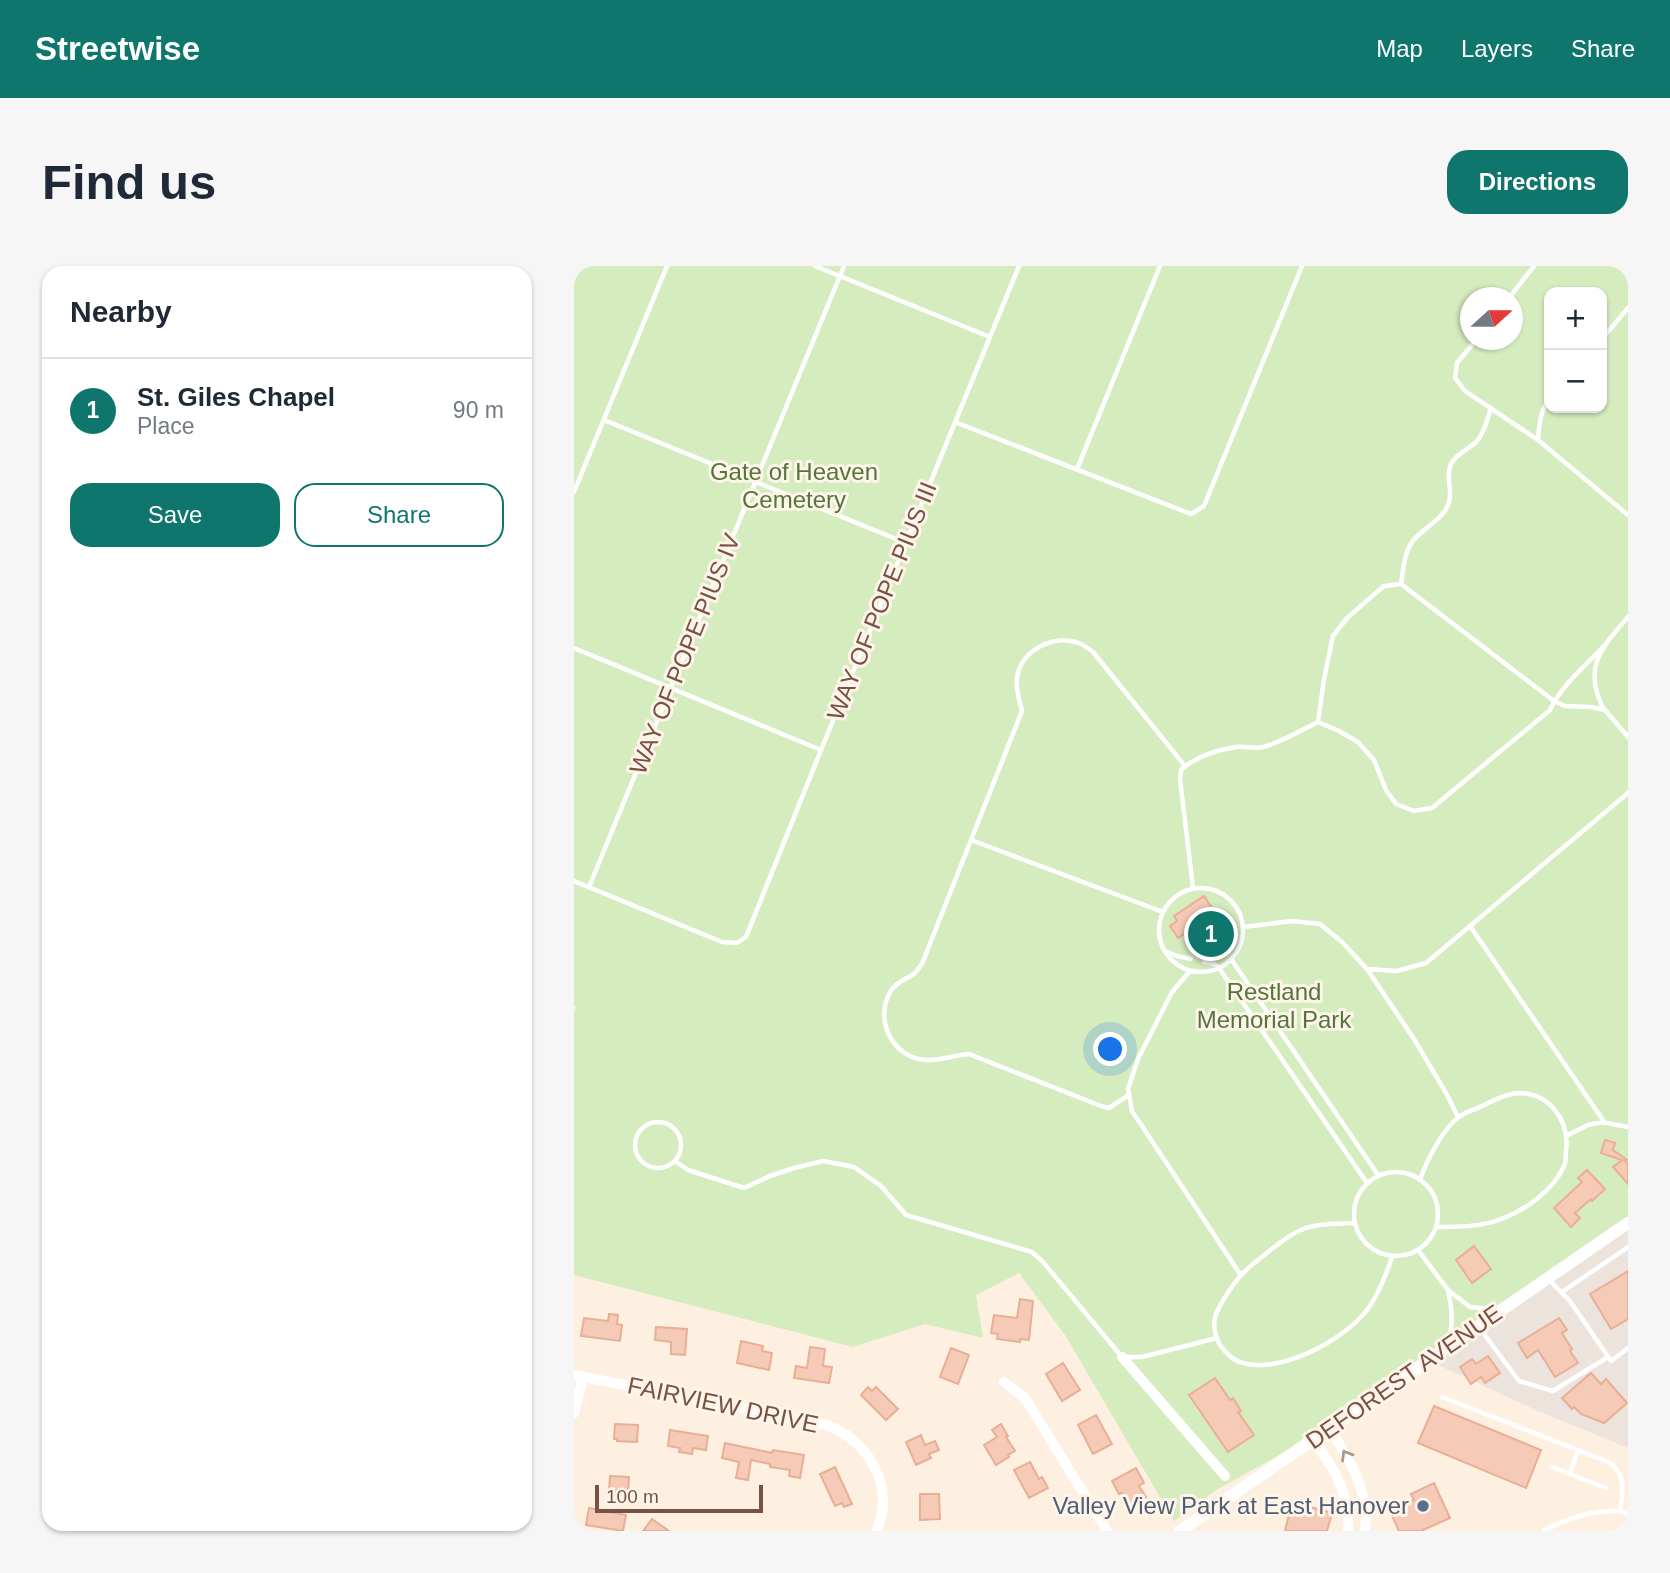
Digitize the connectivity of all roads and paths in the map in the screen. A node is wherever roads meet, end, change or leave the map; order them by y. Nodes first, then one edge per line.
1 (667, 266) edge
2 (816, 266) edge
3 (844, 266) edge
4 (1019, 266) edge
5 (1160, 266) edge
6 (1302, 266) edge
7 (1534, 266) edge
8 (840, 276) junction
9 (1518, 287) edge
10 (1628, 308) edge
11 (1607, 333) edge
12 (990, 337) junction
13 (1468, 350) edge
14 (1491, 408) junction
15 (1544, 409) edge
16 (604, 420) junction
17 (956, 422) junction
18 (1538, 440) junction
19 (1077, 470) junction
20 (755, 483) junction
21 (574, 492) edge
22 (1628, 515) edge
23 (905, 544) junction
24 (1401, 584) junction
25 (1628, 617) edge
26 (1604, 646) junction
27 (574, 648) edge
28 (672, 688) junction
29 (1555, 701) junction
30 (1605, 710) junction
31 (1318, 722) junction
32 (1628, 737) edge
33 (821, 750) junction
34 (1185, 766) junction
35 (1628, 793) edge
36 (971, 840) junction
37 (574, 881) edge
38 (589, 887) junction
39 (1194, 888) junction
40 (1163, 912) junction
41 (1471, 926) junction
42 (1243, 927) junction
43 (1164, 950) junction
44 (1191, 959) dead end
45 (1231, 959) junction
46 (1204, 962) dead end
47 (1219, 968) junction
48 (1367, 969) junction
49 (1190, 971) junction
50 (1129, 1095) junction
51 (1458, 1117) junction
52 (1605, 1123) junction
53 (1628, 1127) edge
54 (1566, 1136) junction
55 (675, 1161) junction
56 (1378, 1175) junction
57 (1420, 1180) junction
58 (1367, 1183) junction
59 (1354, 1223) junction
60 (1628, 1223) edge
61 (1436, 1227) junction
62 (1628, 1247) edge
63 (1418, 1250) junction
64 (1392, 1256) junction
65 (1240, 1275) junction
66 (1547, 1278) junction
67 (1448, 1290) junction
68 (1562, 1292) junction
69 (1499, 1311) junction
70 (1477, 1326) junction
71 (1217, 1338) junction
72 (1448, 1346) junction
73 (1628, 1348) edge
74 (1122, 1357) junction
75 (1608, 1357) junction
76 (579, 1376) edge
77 (1004, 1382) dead end
78 (1442, 1398) dead end
79 (574, 1413) edge
80 (1330, 1429) junction
81 (1313, 1440) junction
82 (1578, 1450) junction
83 (1552, 1467) dead end
84 (1570, 1474) junction
85 (1225, 1476) dead end
86 (1606, 1488) dead end
87 (1620, 1511) junction
88 (1628, 1516) edge
89 (877, 1531) edge
90 (1107, 1531) edge
91 (1180, 1531) edge
92 (1348, 1531) edge
93 (1365, 1531) edge
94 (1543, 1531) edge

1 - 16 lane
2 - 8 lane
3 - 8 lane, WAY OF POPE PIUS IV
4 - 12 lane, WAY OF POPE PIUS III
5 - 19 lane
6 - 19 lane
7 - 9 lane
8 - 12 lane
8 - 20 lane, WAY OF POPE PIUS IV
10 - 11 lane
12 - 17 lane, WAY OF POPE PIUS III
13 - 14 lane
14 - 18 lane
14 - 24 lane
15 - 18 lane
16 - 20 lane
16 - 21 lane
17 - 19 lane
17 - 23 lane, WAY OF POPE PIUS III
18 - 22 lane
20 - 23 lane
20 - 28 lane, WAY OF POPE PIUS IV
23 - 33 lane, WAY OF POPE PIUS III
24 - 29 lane
24 - 31 lane
25 - 26 lane
26 - 29 lane
26 - 30 lane
27 - 28 lane
28 - 33 lane
28 - 38 lane, WAY OF POPE PIUS IV
29 - 30 lane
29 - 31 lane
30 - 32 lane
31 - 34 lane
33 - 38 lane, WAY OF POPE PIUS III
34 - 36 lane
34 - 39 lane
35 - 41 lane
36 - 40 lane
36 - 50 lane
37 - 38 lane
39 - 40 lane
39 - 42 lane
40 - 43 lane
41 - 48 lane
41 - 52 lane
42 - 45 lane
42 - 48 lane
43 - 44 lane
43 - 49 lane
45 - 47 lane
45 - 56 lane
46 - 47 lane
47 - 49 lane
47 - 58 lane
48 - 51 lane
49 - 50 lane
50 - 65 lane
51 - 54 lane
51 - 57 lane
52 - 53 lane
52 - 54 lane
54 - 61 lane
55 - 55 lane
55 - 74 lane
56 - 57 lane
56 - 58 lane
57 - 61 lane
58 - 59 lane
59 - 64 lane
59 - 65 lane
60 - 66 street, DEFOREST AVENUE
61 - 63 lane
62 - 68 lane
63 - 64 lane
63 - 67 lane
64 - 71 lane
65 - 71 lane
66 - 68 lane
66 - 69 street, DEFOREST AVENUE
67 - 69 lane
67 - 72 lane
68 - 75 lane
69 - 70 street, DEFOREST AVENUE
70 - 72 street, DEFOREST AVENUE
70 - 75 lane
71 - 74 lane
72 - 80 street, DEFOREST AVENUE
73 - 75 lane
74 - 85 street
76 - 79 street
76 - 89 street, FAIRVIEW DRIVE
77 - 90 street
78 - 82 lane
80 - 81 street, DEFOREST AVENUE
93 -> 80 street
81 - 91 street, DEFOREST AVENUE
81 - 92 street
82 - 84 lane
82 - 87 lane
83 - 84 lane
84 - 86 lane
87 - 88 lane
87 - 94 lane

